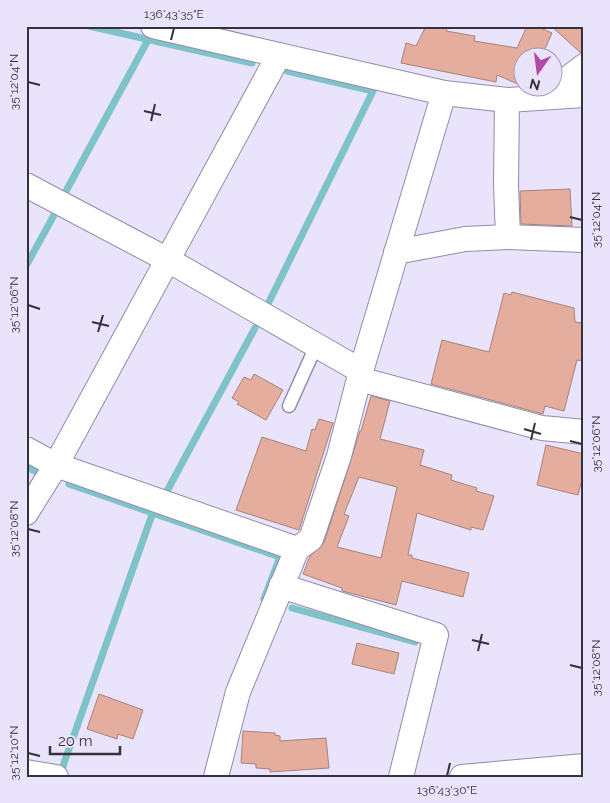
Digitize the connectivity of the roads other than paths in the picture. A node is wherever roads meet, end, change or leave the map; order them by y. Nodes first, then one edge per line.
1 (154, 26) edge
2 (279, 55) junction
3 (584, 66) edge
4 (562, 84) edge
5 (444, 93) junction
6 (584, 95) edge
7 (562, 97) edge
8 (542, 98) edge
9 (507, 100) junction
10 (26, 184) edge
11 (508, 237) junction
12 (584, 240) edge
13 (396, 252) junction
14 (168, 260) junction
15 (316, 346) junction
16 (360, 375) junction
17 (290, 406) dead end
18 (584, 432) edge
19 (26, 449) edge
20 (56, 465) junction
21 (26, 513) edge
22 (297, 549) junction
23 (282, 586) junction
24 (584, 766) edge
25 (26, 772) edge
26 (56, 777) edge
27 (216, 777) edge
28 (402, 777) edge
29 (462, 777) edge

1 - 2 street
2 - 5 street
2 - 14 street
3 - 4 street
5 - 9 street
5 - 13 street
6 - 7 street
8 - 9 street
9 - 11 street
10 - 14 street
11 - 12 street
11 - 13 street
13 - 16 street
14 - 15 street
14 - 20 street
15 - 16 street
15 - 17 lane
16 - 18 street
16 - 22 street
19 - 20 street
20 - 21 street
20 - 22 street
22 - 23 street
23 - 27 street
23 - 28 street
24 - 29 street
25 - 26 street

